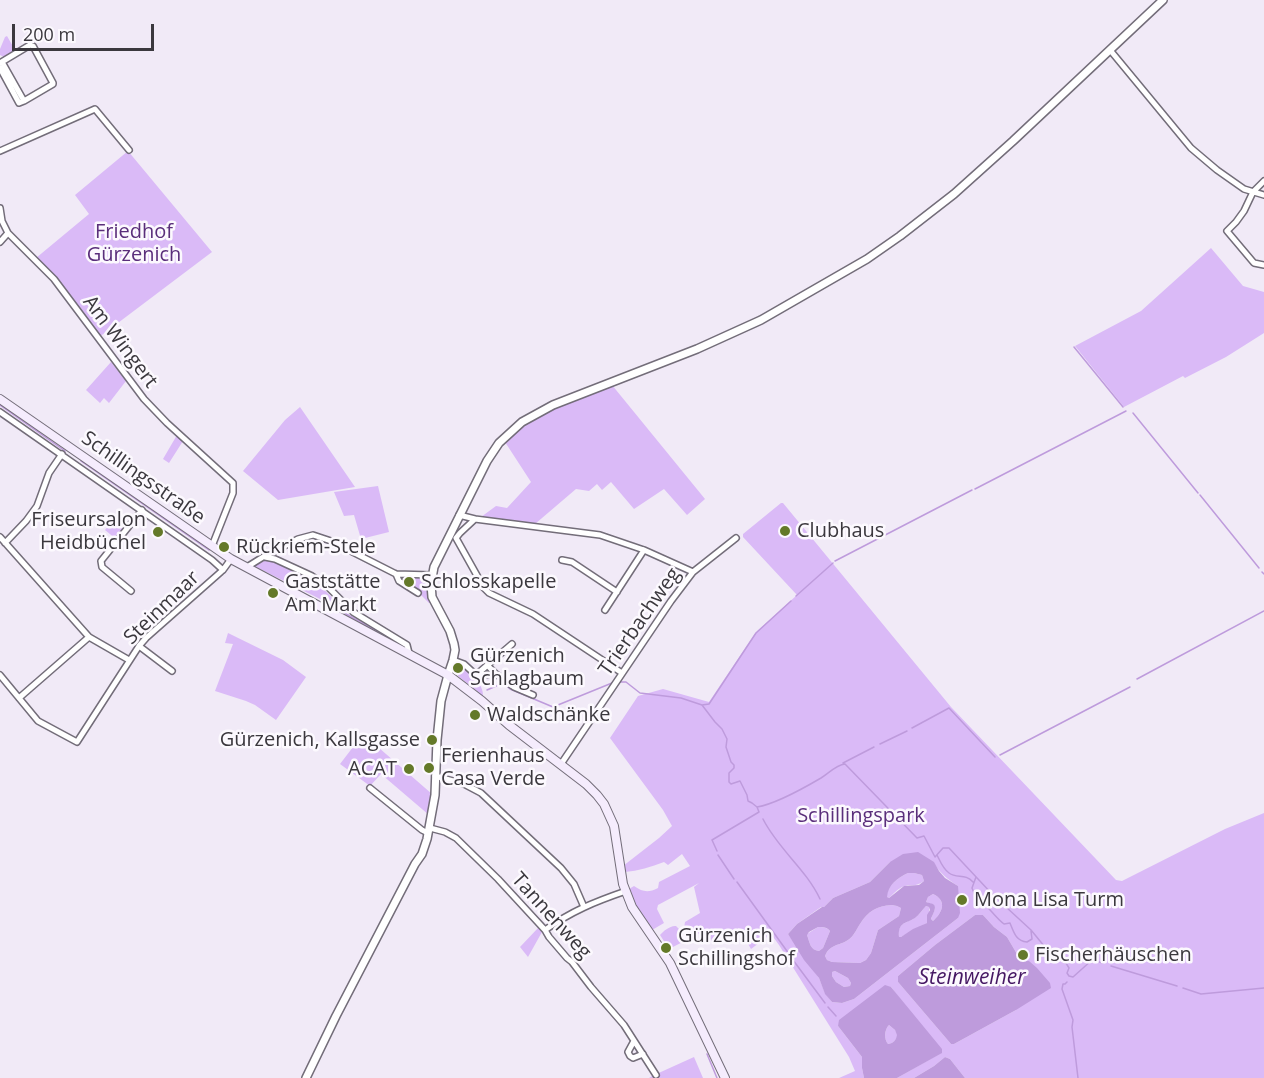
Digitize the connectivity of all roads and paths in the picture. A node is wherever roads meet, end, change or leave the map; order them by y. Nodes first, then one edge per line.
1 (1163, 0) edge
2 (1110, 50) junction
3 (1, 64) edge
4 (129, 150) dead end
5 (0, 151) edge
6 (1264, 182) edge
7 (1253, 192) junction
8 (1264, 195) edge
9 (0, 208) edge
10 (8, 233) junction
11 (0, 242) edge
12 (1264, 265) edge
13 (0, 399) edge
14 (0, 412) edge
15 (62, 454) junction
16 (142, 510) junction
17 (459, 515) junction
18 (475, 519) junction
19 (0, 537) edge
20 (736, 538) dead end
21 (5, 543) junction
22 (212, 546) junction
23 (644, 550) junction
24 (263, 557) junction
25 (231, 559) junction
26 (562, 560) dead end
27 (246, 568) junction
28 (223, 570) junction
29 (693, 572) junction
30 (396, 574) junction
31 (432, 575) junction
32 (131, 591) dead end
33 (617, 592) junction
34 (418, 593) dead end
35 (341, 602) junction
36 (605, 610) dead end
37 (333, 612) junction
38 (89, 637) junction
39 (512, 644) dead end
40 (139, 646) junction
41 (409, 653) junction
42 (129, 660) junction
43 (453, 660) junction
44 (487, 665) junction
45 (172, 671) dead end
46 (622, 673) junction
47 (496, 674) junction
48 (0, 675) edge
49 (448, 675) junction
50 (477, 676) junction
51 (533, 695) dead end
52 (19, 698) junction
53 (561, 764) junction
54 (435, 776) junction
55 (370, 788) dead end
56 (429, 830) junction
57 (626, 891) junction
58 (584, 907) junction
59 (545, 930) junction
60 (634, 1041) junction
61 (643, 1054) junction
62 (656, 1075) dead end
63 (306, 1078) edge
64 (724, 1078) edge

1 - 2 street
2 - 7 street
2 - 17 street
3 - 3 street
4 - 5 street
6 - 7 street
7 - 8 street
7 - 12 street
9 - 10 street, Am Wingert
10 - 11 street
10 - 22 street, Am Wingert
13 - 22 main road, Schillingsstraße
14 - 15 street, Schillingsstraße
15 - 16 street, Schillingsstraße
15 - 21 street
16 - 28 street, Schillingsstraße
16 - 32 street
17 - 18 street
17 - 31 street
18 - 23 street
18 - 46 street
19 - 21 street
20 - 29 street, Trierbachweg
21 - 38 street
22 - 25 main road, Schillingsstraße
23 - 29 street
23 - 33 street
24 - 27 street
24 - 30 street
24 - 35 street, Schillingsstraße
25 - 27 main road, Schillingsstraße
25 - 28 street, Steinmaar
26 - 33 street
27 - 37 main road, Schillingsstraße
28 - 40 street, Steinmaar
29 - 46 street, Trierbachweg
30 - 31 street
30 - 34 street
31 - 43 street
33 - 36 street
35 - 37 street
35 - 41 street, Schillingsstraße
37 - 41 main road, Schillingsstraße
38 - 42 street
38 - 52 street
39 - 44 street
40 - 42 street, Steinmaar
40 - 45 street
41 - 49 main road, Schillingsstraße
42 - 52 street, Steinmaar
43 - 49 street
43 - 50 street
44 - 47 street
44 - 50 street
46 - 53 street, Trierbachweg
47 - 50 street
47 - 51 street
48 - 52 street
49 - 53 main road, Schillingsstraße
49 - 54 street
53 - 57 main road, Schillingsstraße
54 - 56 street
54 - 58 street
55 - 56 street, Tannenweg
56 - 59 street, Tannenweg
56 - 63 street
57 - 58 street
57 - 64 main road, Schillingsstraße
58 - 59 street
59 - 60 street, Tannenweg
60 - 61 street, Tannenweg
60 - 61 street, Tannenweg
61 - 62 street, Tannenweg

